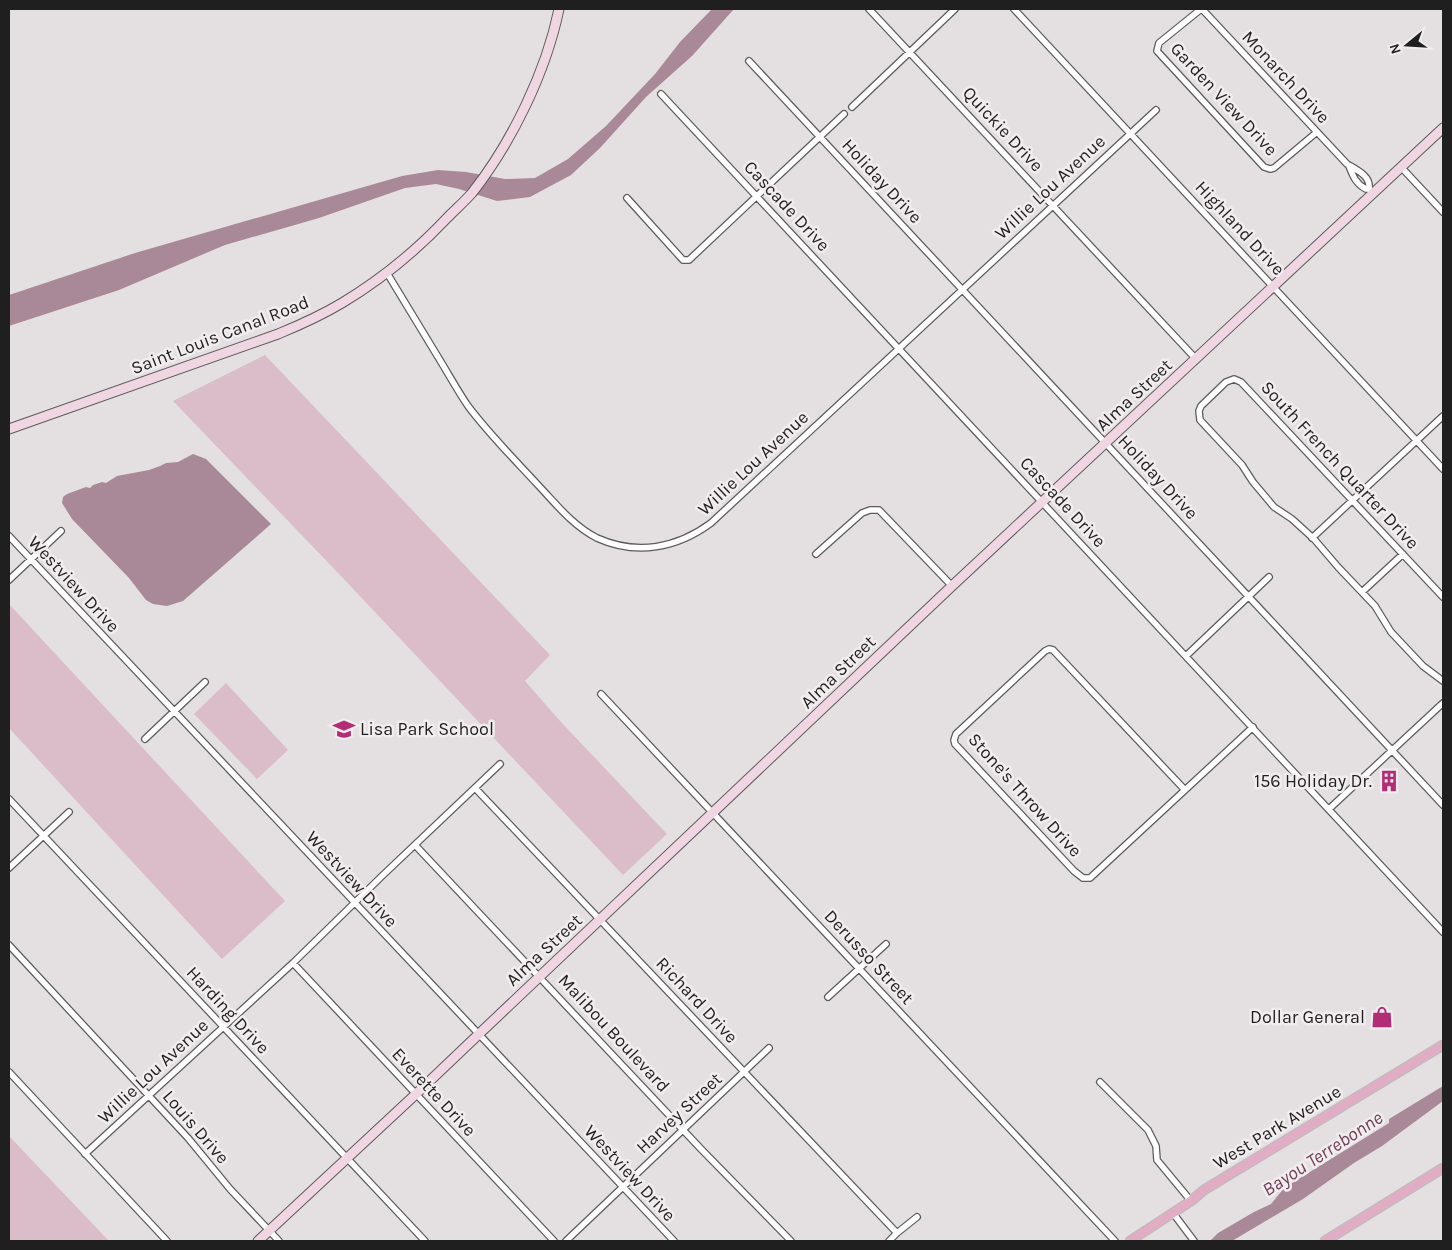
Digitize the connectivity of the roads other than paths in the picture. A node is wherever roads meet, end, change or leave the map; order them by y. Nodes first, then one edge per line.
1 (558, 9) edge
2 (869, 9) edge
3 (955, 9) edge
4 (1014, 9) edge
5 (1201, 9) edge
6 (910, 53) junction
7 (749, 61) dead end
8 (661, 94) dead end
9 (852, 107) dead end
10 (1156, 110) dead end
11 (844, 114) dead end
12 (1443, 128) edge
13 (1317, 132) junction
14 (1130, 133) junction
15 (820, 136) junction
16 (1349, 166) junction
17 (1401, 167) junction
18 (1371, 191) junction
19 (756, 196) junction
20 (626, 198) dead end
21 (1053, 205) junction
22 (1443, 212) edge
23 (387, 273) junction
24 (1273, 286) junction
25 (962, 289) junction
26 (899, 348) junction
27 (1196, 359) junction
28 (1443, 416) edge
29 (9, 429) edge
30 (1417, 441) junction
31 (1106, 443) junction
32 (1443, 469) edge
33 (1352, 500) junction
34 (1042, 502) junction
35 (60, 531) dead end
36 (9, 536) edge
37 (1312, 538) junction
38 (816, 554) dead end
39 (1403, 554) junction
40 (30, 559) junction
41 (1269, 577) dead end
42 (9, 580) edge
43 (952, 586) junction
44 (1362, 592) junction
45 (1249, 597) junction
46 (1443, 597) edge
47 (1186, 656) junction
48 (1443, 681) edge
49 (205, 682) dead end
50 (601, 694) dead end
51 (1443, 703) edge
52 (174, 711) junction
53 (1253, 727) junction
54 (145, 739) dead end
55 (1392, 750) junction
56 (500, 764) dead end
57 (475, 788) junction
58 (1185, 790) junction
59 (9, 799) edge
60 (1443, 805) edge
61 (1329, 809) junction
62 (68, 812) dead end
63 (714, 812) junction
64 (43, 836) junction
65 (415, 845) junction
66 (9, 868) edge
67 (354, 903) junction
68 (599, 920) junction
69 (1443, 932) edge
70 (886, 944) dead end
71 (9, 946) edge
72 (293, 963) junction
73 (860, 969) junction
74 (539, 976) junction
75 (828, 997) dead end
76 (223, 1026) junction
77 (478, 1034) junction
78 (1443, 1045) edge
79 (770, 1048) dead end
80 (9, 1072) edge
81 (744, 1072) junction
82 (1100, 1082) dead end
83 (416, 1094) junction
84 (149, 1096) junction
85 (684, 1129) junction
86 (86, 1153) junction
87 (347, 1159) junction
88 (1443, 1168) edge
89 (623, 1187) junction
90 (1191, 1201) junction
91 (1173, 1213) junction
92 (917, 1217) dead end
93 (269, 1231) junction
94 (897, 1233) junction
95 (1193, 1240) edge
96 (167, 1241) edge
97 (258, 1241) edge
98 (279, 1241) edge
99 (425, 1241) edge
100 (554, 1241) edge
101 (566, 1241) edge
102 (674, 1241) edge
103 (791, 1241) edge
104 (889, 1241) edge
105 (1115, 1241) edge
106 (1130, 1241) edge
107 (1325, 1241) edge

1 - 23 street, Saint Louis Canal Road
2 - 6 street, Quickie Drive
3 - 6 street
4 - 14 street, Highland Drive
5 - 13 street, Monarch Drive
5 - 13 street, Garden View Drive
6 - 9 street
6 - 21 street, Quickie Drive
7 - 15 street, Holiday Drive
8 - 19 street, Cascade Drive
10 - 14 street, Willie Lou Avenue
11 - 15 street
12 - 17 street, Alma Street
13 - 16 street, Monarch Drive
14 - 21 street, Willie Lou Avenue
14 - 24 street, Highland Drive
15 - 19 street
15 - 25 street, Holiday Drive
16 - 18 street, Monarch Drive
16 - 18 street, Monarch Drive
17 - 18 street, Alma Street
17 - 22 street
18 - 24 street, Alma Street
19 - 20 street
19 - 26 street, Cascade Drive
21 - 25 street, Willie Lou Avenue
21 - 27 street, Quickie Drive
23 - 26 street, Willie Lou Avenue
23 - 29 street, Saint Louis Canal Road
24 - 27 street, Alma Street
24 - 30 street, Highland Drive
25 - 26 street, Willie Lou Avenue
25 - 31 street, Holiday Drive
26 - 34 street, Cascade Drive
27 - 31 street, Alma Street
28 - 30 street
30 - 32 street, Highland Drive
30 - 33 street
31 - 34 street, Alma Street
31 - 45 street, Holiday Drive
33 - 37 street
33 - 37 street, South French Quarter Drive
33 - 39 street, South French Quarter Drive
34 - 43 street, Alma Street
34 - 47 street, Cascade Drive
35 - 40 street
36 - 40 street, Westview Drive
37 - 44 street
38 - 43 street
39 - 44 street
39 - 46 street, South French Quarter Drive
40 - 42 street
40 - 52 street, Westview Drive
41 - 45 street
43 - 63 street, Alma Street
44 - 48 street
45 - 47 street
45 - 55 street, Holiday Drive
47 - 53 street, Cascade Drive
49 - 52 street
50 - 63 street, Derusso Street
51 - 55 street
52 - 54 street
52 - 67 street, Westview Drive
53 - 58 street, Stone's Throw Drive
53 - 61 street, Cascade Drive
55 - 60 street, Holiday Drive
55 - 61 street
56 - 57 street, Willie Lou Avenue
57 - 65 street, Willie Lou Avenue
57 - 68 street, Richard Drive
58 - 58 street, Stone's Throw Drive
59 - 64 street, Harding Drive
61 - 69 street, Cascade Drive
62 - 64 street
63 - 68 street, Alma Street
63 - 73 street, Derusso Street
64 - 66 street
64 - 76 street, Harding Drive
65 - 67 street, Willie Lou Avenue
65 - 74 street, Malibou Boulevard
67 - 72 street, Willie Lou Avenue
67 - 77 street, Westview Drive
68 - 74 street, Alma Street
68 - 81 street, Richard Drive
70 - 73 street
71 - 84 street, Louis Drive
72 - 76 street, Willie Lou Avenue
72 - 83 street, Everette Drive
73 - 75 street
73 - 105 street, Derusso Street
74 - 77 street, Alma Street
74 - 85 street, Malibou Boulevard
76 - 84 street, Willie Lou Avenue
76 - 87 street, Harding Drive
77 - 83 street, Alma Street
77 - 89 street, Westview Drive
78 - 90 main road, West Park Avenue
79 - 81 street, Harvey Street
80 - 86 street
81 - 85 street, Harvey Street
81 - 94 street, Richard Drive
82 - 90 street
83 - 87 street, Alma Street
83 - 100 street, Everette Drive
84 - 86 street, Willie Lou Avenue
84 - 93 street, Louis Drive
85 - 89 street, Harvey Street
85 - 103 street, Malibou Boulevard
86 - 96 street
87 - 93 street, Alma Street
87 - 99 street, Harding Drive
88 - 107 main road
89 - 101 street, Harvey Street
89 - 102 street, Westview Drive
90 - 91 main road, West Park Avenue
91 - 95 street
91 - 106 main road, West Park Avenue
92 - 94 street
93 - 97 street, Alma Street
93 - 98 street, Louis Drive
94 - 104 street

